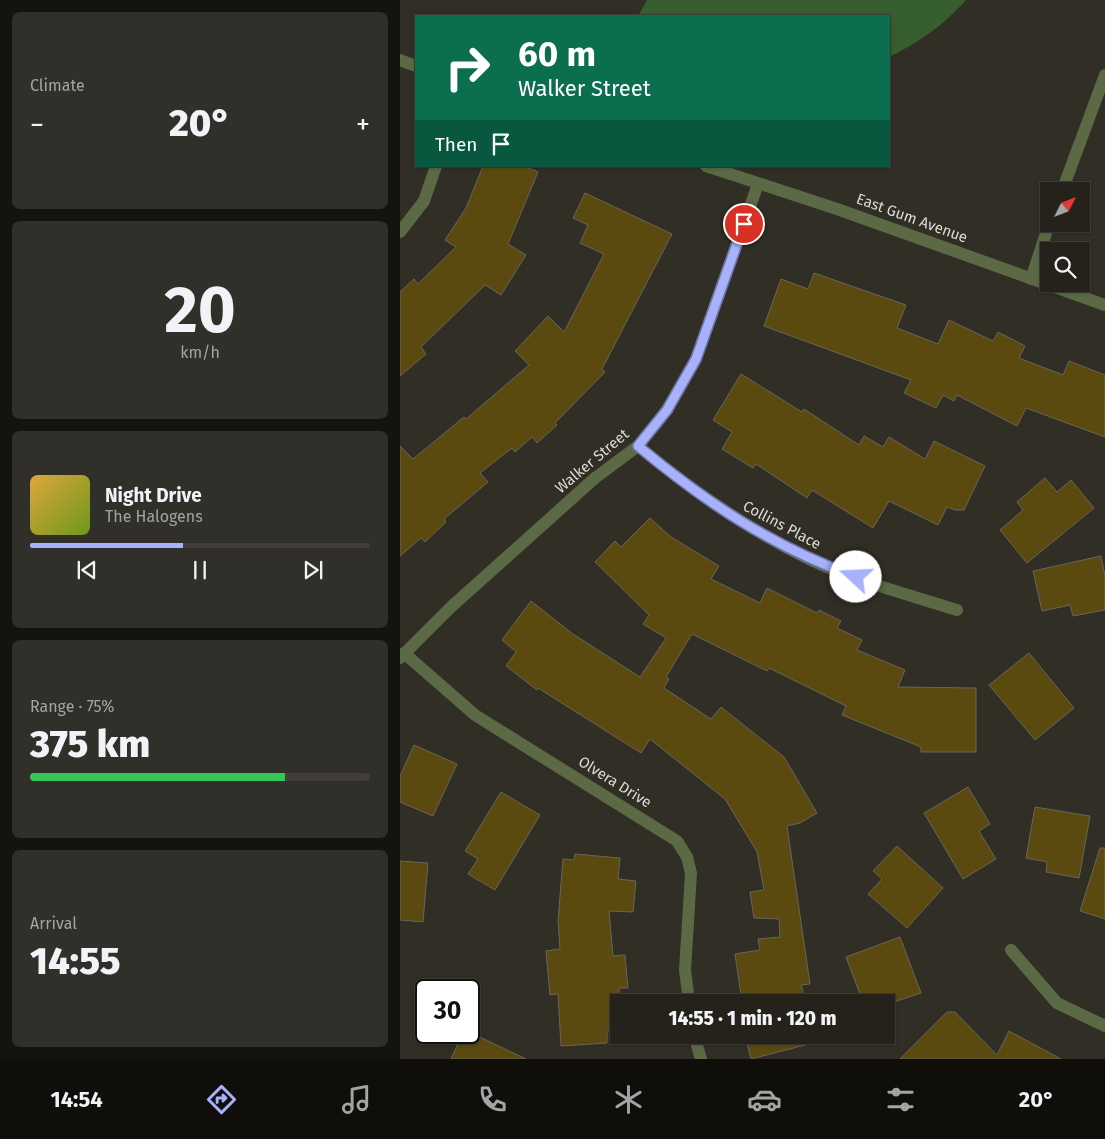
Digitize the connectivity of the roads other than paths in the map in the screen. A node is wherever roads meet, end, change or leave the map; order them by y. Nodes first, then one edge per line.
1 (400, 60) edge
2 (415, 66) edge
3 (1105, 74) edge
4 (436, 167) edge
5 (709, 167) edge
6 (1065, 182) edge
7 (758, 184) junction
8 (400, 232) edge
9 (1047, 232) edge
10 (1031, 279) junction
11 (1105, 305) edge
12 (638, 446) junction
13 (957, 610) dead end
14 (402, 656) edge
15 (1011, 950) dead end
16 (688, 994) edge
17 (1105, 1026) edge
18 (697, 1044) edge
19 (701, 1059) edge

1 - 2 street
3 - 6 street
4 - 8 street
5 - 7 street, East Gum Avenue
7 - 10 street, East Gum Avenue
7 - 12 street, Walker Street
9 - 10 street
10 - 11 street, East Gum Avenue
12 - 13 street, Collins Place
12 - 14 street, Walker Street
14 - 16 street, Olvera Drive
15 - 17 street
18 - 19 street

